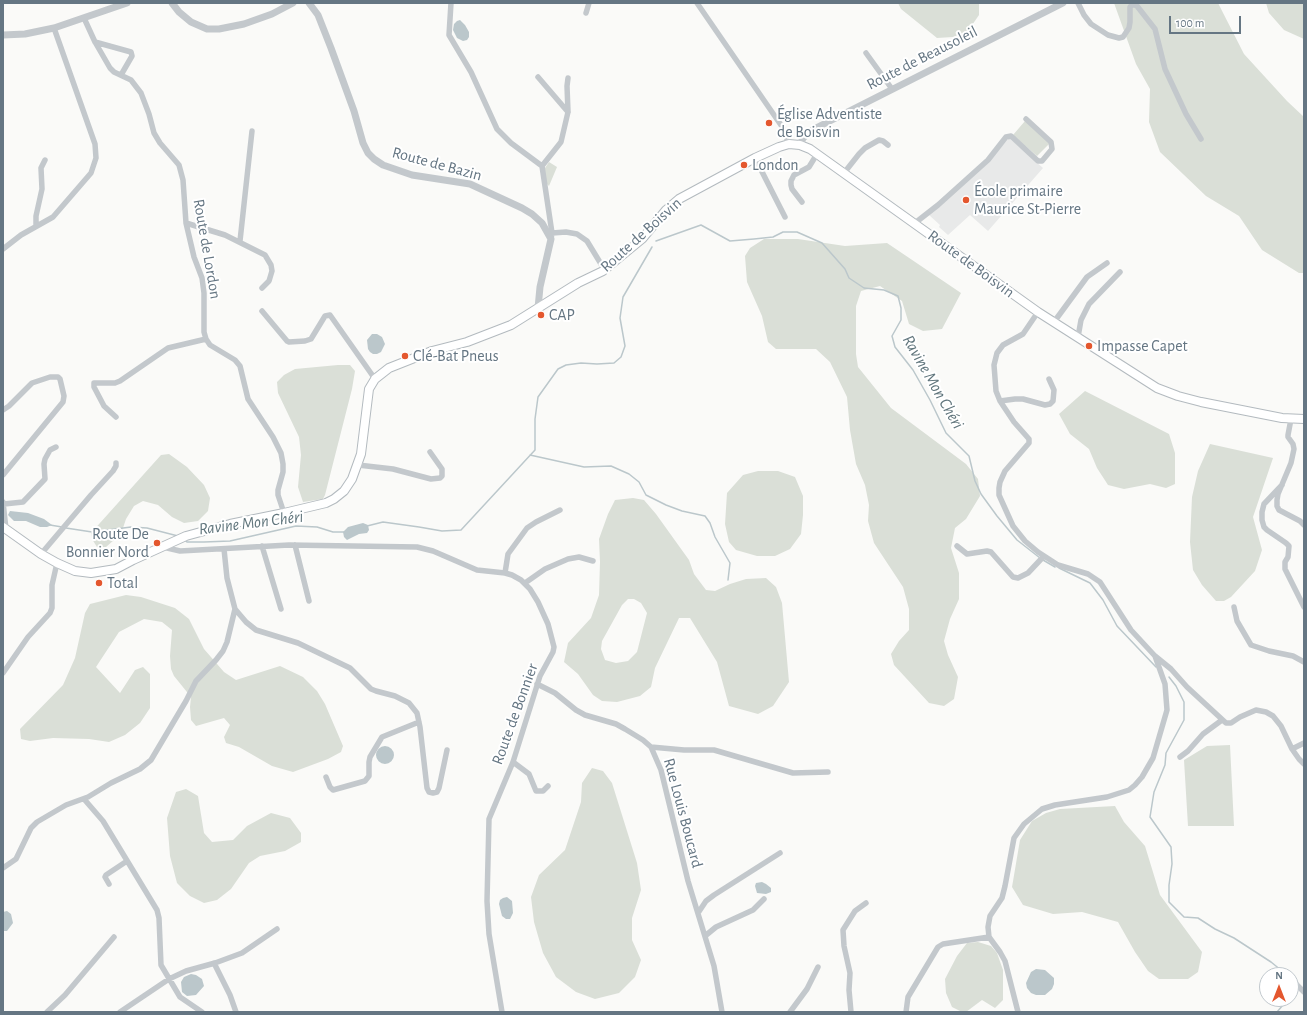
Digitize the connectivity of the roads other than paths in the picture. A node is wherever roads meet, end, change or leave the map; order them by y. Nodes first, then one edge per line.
1 (127, 3) edge
2 (172, 3) edge
3 (293, 3) edge
4 (309, 3) edge
5 (451, 3) edge
6 (589, 3) edge
7 (697, 3) edge
8 (1063, 3) edge
9 (1078, 3) edge
10 (586, 13) dead end
11 (84, 18) junction
12 (54, 28) junction
13 (3, 35) edge
14 (95, 42) junction
15 (866, 53) dead end
16 (121, 75) junction
17 (538, 77) dead end
18 (568, 78) dead end
19 (892, 89) junction
20 (568, 112) junction
21 (1026, 119) dead end
22 (252, 131) dead end
23 (1201, 139) dead end
24 (790, 144) junction
25 (800, 145) junction
26 (888, 145) dead end
27 (816, 154) junction
28 (755, 158) junction
29 (45, 160) dead end
30 (542, 166) junction
31 (844, 173) junction
32 (802, 202) dead end
33 (785, 217) dead end
34 (186, 223) junction
35 (915, 223) junction
36 (36, 226) junction
37 (552, 236) junction
38 (240, 242) junction
39 (3, 249) edge
40 (616, 261) junction
41 (1107, 263) dead end
42 (1120, 272) dead end
43 (262, 288) dead end
44 (538, 308) junction
45 (262, 311) dead end
46 (1038, 312) junction
47 (1054, 322) junction
48 (1078, 337) junction
49 (206, 339) junction
50 (375, 379) junction
51 (1049, 379) dead end
52 (1000, 402) junction
53 (3, 410) edge
54 (116, 417) dead end
55 (1291, 419) junction
56 (1304, 420) edge
57 (56, 446) dead end
58 (430, 452) dead end
59 (116, 463) dead end
60 (358, 465) junction
61 (3, 476) edge
62 (1282, 485) junction
63 (3, 503) edge
64 (560, 510) dead end
65 (284, 513) junction
66 (1304, 525) edge
67 (4, 528) edge
68 (295, 545) junction
69 (262, 546) junction
70 (957, 546) dead end
71 (163, 547) junction
72 (224, 549) junction
73 (40, 554) junction
74 (1044, 556) junction
75 (593, 561) dead end
76 (57, 563) junction
77 (505, 573) junction
78 (525, 583) junction
79 (309, 600) dead end
80 (1234, 607) dead end
81 (1304, 607) edge
82 (235, 609) junction
83 (281, 609) dead end
84 (1155, 656) junction
85 (1304, 662) edge
86 (3, 673) edge
87 (538, 684) junction
88 (1222, 720) junction
89 (419, 722) junction
90 (1304, 743) edge
91 (651, 747) junction
92 (1292, 749) junction
93 (447, 750) dead end
94 (1180, 757) dead end
95 (513, 762) junction
96 (1304, 764) edge
97 (828, 772) dead end
98 (326, 777) dead end
99 (548, 786) dead end
100 (84, 799) junction
101 (780, 853) dead end
102 (127, 861) junction
103 (3, 868) edge
104 (109, 884) dead end
105 (764, 899) dead end
106 (866, 903) dead end
107 (698, 913) junction
108 (278, 929) dead end
109 (704, 936) junction
110 (114, 937) dead end
111 (989, 937) junction
112 (214, 963) junction
113 (818, 967) dead end
114 (169, 979) junction
115 (47, 1012) edge
116 (120, 1012) edge
117 (202, 1012) edge
118 (236, 1012) edge
119 (502, 1012) edge
120 (722, 1012) edge
121 (790, 1012) edge
122 (851, 1012) edge
123 (906, 1012) edge
124 (1018, 1012) edge

1 - 11 street
2 - 3 street
4 - 37 street, Route de Bazin
5 - 30 street
6 - 10 street
7 - 24 street
8 - 19 street, Route de Beausoleil
9 - 23 street
11 - 12 street
11 - 14 street, Route de Lordon
12 - 13 street
12 - 36 street
14 - 16 street, Route de Lordon
14 - 16 street
15 - 19 street
16 - 34 street, Route de Lordon
17 - 20 street
18 - 20 street
19 - 25 street, Route de Beausoleil
20 - 30 street
21 - 35 street
22 - 38 street
24 - 25 main road, Route de Boisvin
24 - 28 main road, Route de Boisvin
25 - 27 main road, Route de Boisvin
26 - 31 street
27 - 31 main road, Route de Boisvin
27 - 32 street
28 - 33 street
28 - 40 main road, Route de Boisvin
29 - 36 street
30 - 37 street
31 - 35 main road, Route de Boisvin
34 - 38 street
34 - 49 street, Route de Lordon
35 - 46 main road, Route de Boisvin
36 - 39 street
37 - 40 street
37 - 44 street
38 - 43 street
40 - 44 main road, Route de Boisvin
41 - 47 street
42 - 48 street
44 - 50 main road, Route de Boisvin
45 - 50 street
46 - 47 main road, Route de Boisvin
46 - 52 street
47 - 48 main road, Route de Boisvin
48 - 55 main road, Route de Boisvin
49 - 54 street
49 - 65 street
50 - 60 main road, Route de Boisvin
51 - 52 street
52 - 74 street
53 - 61 street
55 - 56 main road, Route de Boisvin
55 - 62 street
57 - 63 street
58 - 60 street
59 - 73 street
60 - 65 main road, Route de Boisvin
62 - 66 street
62 - 81 street
63 - 67 street
64 - 77 street
65 - 71 main road, Route de Boisvin
67 - 73 main road, Route de Boisvin
68 - 69 street, Route de Bonnier
68 - 77 street, Route de Bonnier
68 - 79 street
69 - 72 street, Route de Bonnier
69 - 83 street
70 - 74 street
71 - 72 street, Route de Bonnier
71 - 76 main road, Route de Boisvin
72 - 82 street
73 - 76 main road, Route de Boisvin
74 - 84 street
75 - 78 street
76 - 86 street
77 - 78 street, Route de Bonnier
78 - 87 street, Route de Bonnier
80 - 85 street
82 - 89 street
82 - 100 street
84 - 88 street
84 - 111 street
87 - 91 street, Rue Louis Boucard
87 - 95 street, Route de Bonnier
88 - 92 street
88 - 94 street
89 - 93 street
89 - 98 street
90 - 92 street
91 - 97 street
91 - 107 street, Rue Louis Boucard
92 - 96 street
95 - 99 street
95 - 119 street, Route de Bonnier
100 - 102 street
100 - 103 street
101 - 107 street
102 - 104 street
102 - 114 street
105 - 109 street
106 - 122 street
107 - 109 street, Rue Louis Boucard
108 - 112 street
109 - 120 street, Rue Louis Boucard
110 - 115 street
111 - 123 street
111 - 124 street
112 - 114 street
112 - 118 street
113 - 121 street
114 - 116 street
114 - 117 street

